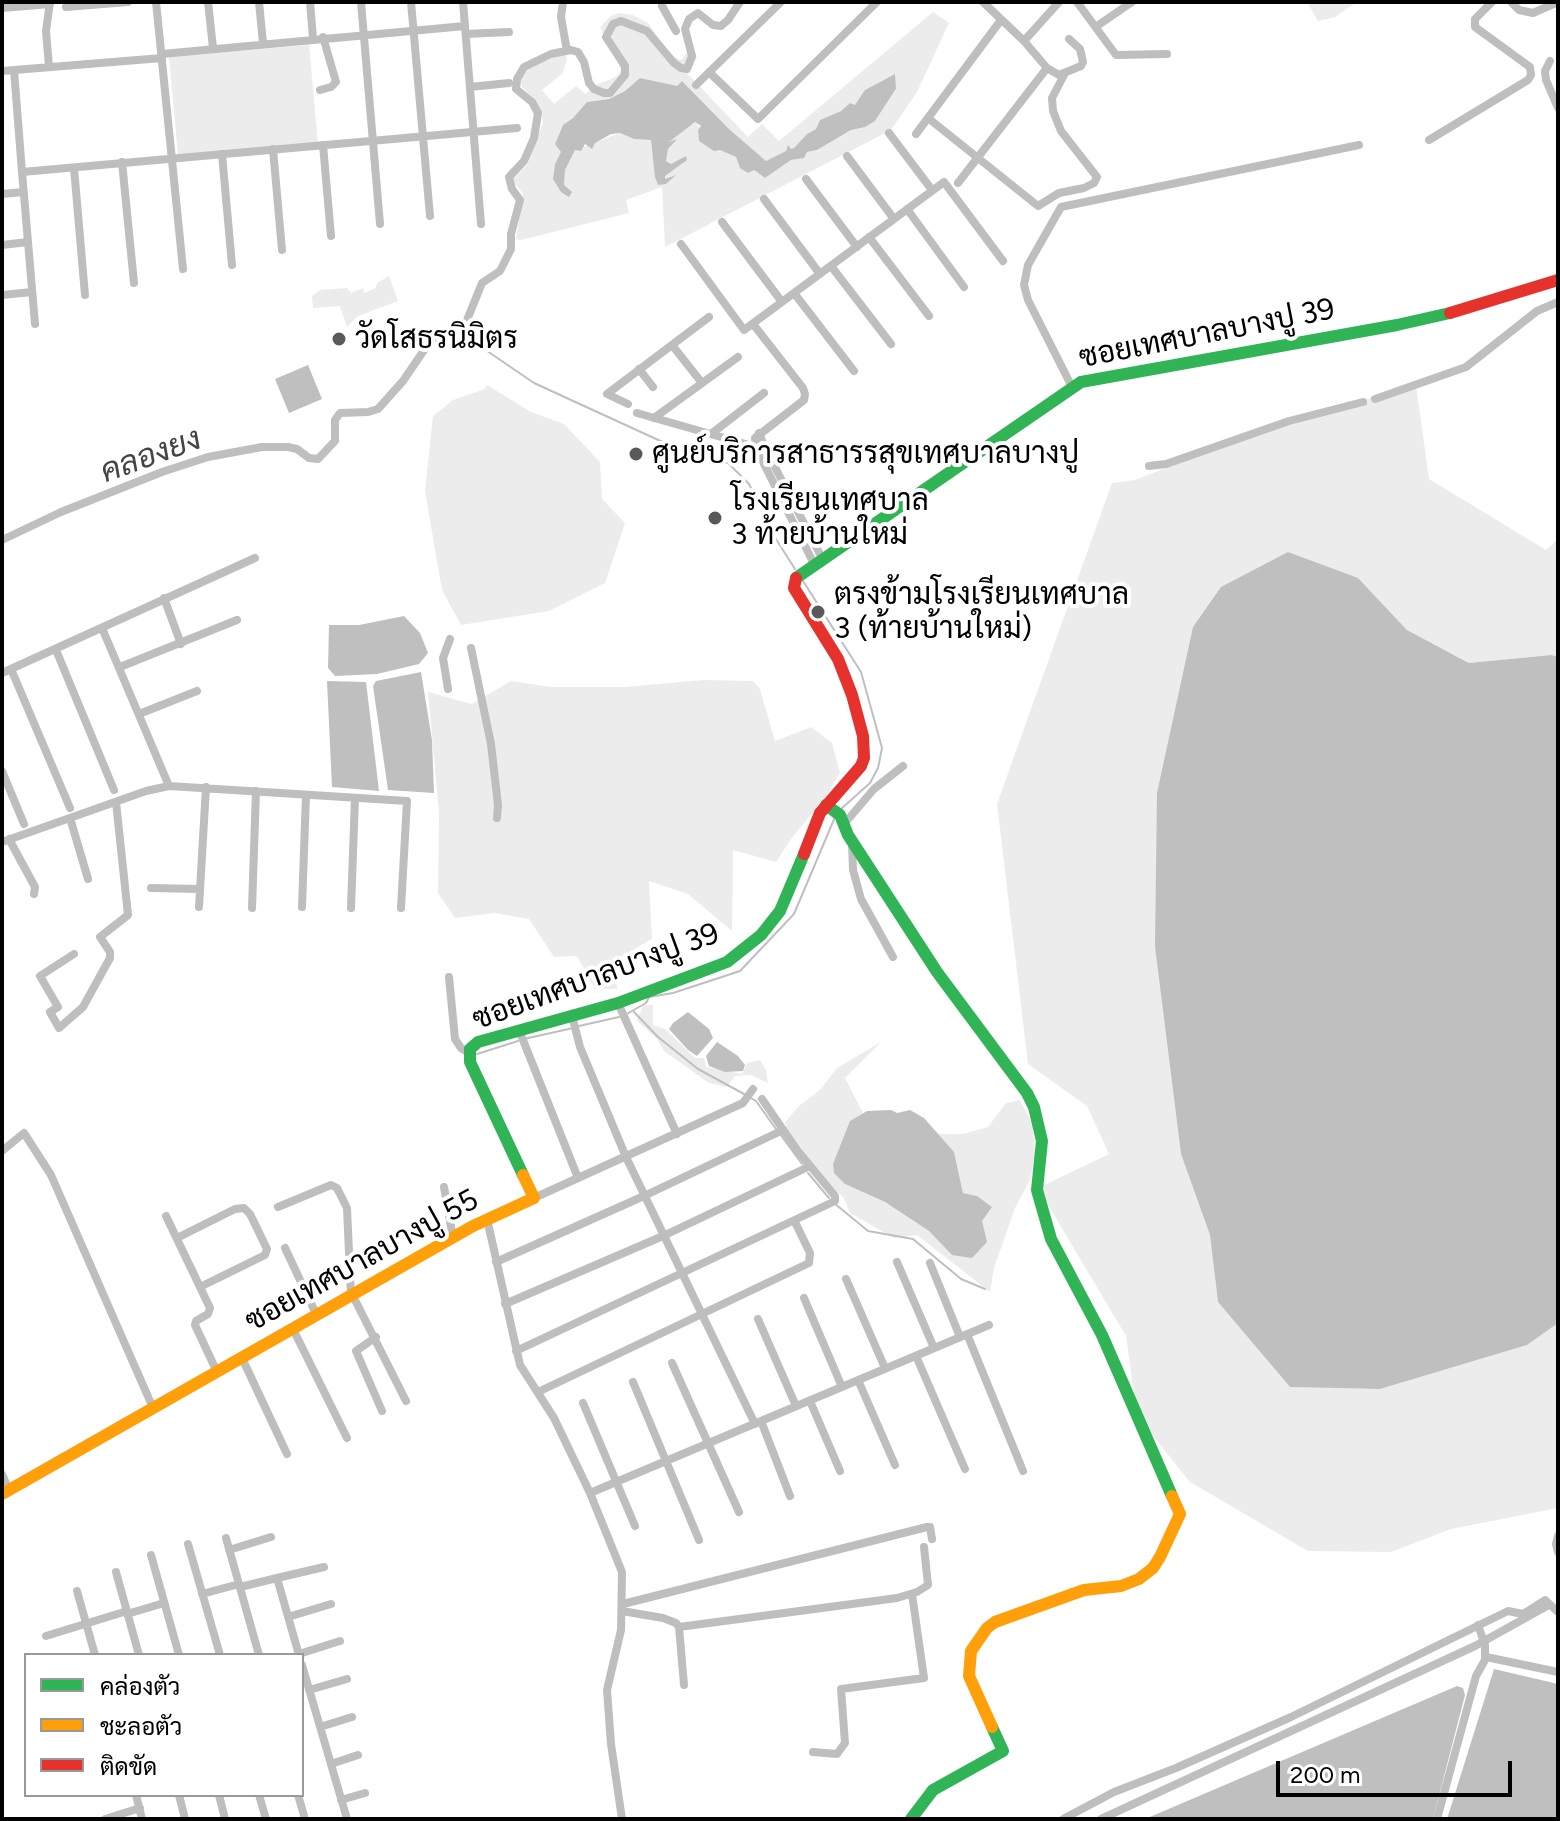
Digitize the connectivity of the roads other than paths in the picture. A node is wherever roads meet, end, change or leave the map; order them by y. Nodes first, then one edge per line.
1 (128, 2) edge
2 (156, 2) edge
3 (208, 2) edge
4 (259, 2) edge
5 (310, 2) edge
6 (361, 2) edge
7 (411, 2) edge
8 (463, 2) edge
9 (781, 2) edge
10 (877, 2) edge
11 (983, 2) edge
12 (1059, 2) edge
13 (1077, 2) edge
14 (1132, 2) edge
15 (1492, 2) edge
16 (1511, 2) edge
17 (1558, 2) edge
18 (50, 3) edge
19 (660, 3) edge
20 (66, 7) dead end
21 (2, 8) edge
22 (1001, 20) junction
23 (1097, 26) junction
24 (414, 30) junction
25 (465, 30) junction
26 (676, 31) dead end
27 (509, 32) dead end
28 (364, 34) junction
29 (318, 38) junction
30 (1069, 39) dead end
31 (1024, 41) junction
32 (263, 43) junction
33 (213, 48) junction
34 (1167, 54) dead end
35 (162, 56) junction
36 (1550, 61) dead end
37 (49, 67) junction
38 (1047, 68) junction
39 (14, 70) junction
40 (2, 71) edge
41 (709, 72) junction
42 (1064, 75) junction
43 (509, 83) dead end
44 (696, 85) dead end
45 (470, 87) junction
46 (320, 90) dead end
47 (1558, 108) edge
48 (928, 118) junction
49 (517, 128) dead end
50 (474, 131) junction
51 (889, 133) dead end
52 (916, 134) dead end
53 (424, 136) junction
54 (373, 140) junction
55 (1429, 140) dead end
56 (323, 145) junction
57 (1359, 145) dead end
58 (273, 149) junction
59 (222, 154) junction
60 (847, 156) dead end
61 (172, 158) junction
62 (977, 159) junction
63 (122, 162) junction
64 (74, 168) junction
65 (22, 172) junction
66 (806, 179) dead end
67 (958, 183) dead end
68 (932, 190) junction
69 (23, 192) junction
70 (2, 194) edge
71 (764, 199) dead end
72 (907, 209) junction
73 (430, 216) dead end
74 (894, 219) junction
75 (722, 222) dead end
76 (380, 224) dead end
77 (481, 224) dead end
78 (331, 236) dead end
79 (869, 237) junction
80 (28, 242) junction
81 (681, 244) dead end
82 (2, 245) edge
83 (857, 247) junction
84 (282, 250) dead end
85 (1003, 261) dead end
86 (232, 265) dead end
87 (831, 266) junction
88 (183, 269) dead end
89 (820, 274) junction
90 (1558, 280) edge
91 (134, 283) dead end
92 (964, 287) dead end
93 (32, 292) junction
94 (794, 293) junction
95 (2, 295) edge
96 (85, 295) dead end
97 (782, 302) junction
98 (929, 316) dead end
99 (709, 317) dead end
100 (35, 324) dead end
101 (753, 324) junction
102 (891, 344) dead end
103 (672, 345) junction
104 (738, 357) dead end
105 (639, 369) junction
106 (854, 371) dead end
107 (702, 383) junction
108 (653, 387) dead end
109 (1072, 387) junction
110 (764, 393) dead end
111 (628, 404) dead end
112 (637, 413) dead end
113 (654, 418) junction
114 (759, 433) junction
115 (711, 434) junction
116 (756, 447) junction
117 (255, 558) dead end
118 (818, 561) junction
119 (164, 598) junction
120 (237, 620) dead end
121 (102, 628) junction
122 (450, 639) dead end
123 (181, 644) junction
124 (471, 648) dead end
125 (56, 650) junction
126 (120, 667) junction
127 (11, 669) junction
128 (2, 673) edge
129 (448, 689) dead end
130 (197, 691) dead end
131 (139, 714) junction
132 (903, 766) dead end
133 (2, 771) edge
134 (169, 786) junction
135 (206, 787) junction
136 (114, 790) dead end
137 (256, 791) junction
138 (306, 795) junction
139 (355, 798) junction
140 (116, 802) junction
141 (70, 808) dead end
142 (836, 813) junction
143 (70, 818) junction
144 (497, 818) dead end
145 (24, 824) dead end
146 (6, 840) edge
147 (852, 842) junction
148 (88, 879) dead end
149 (151, 888) dead end
150 (200, 889) junction
151 (34, 894) dead end
152 (199, 907) dead end
153 (302, 907) dead end
154 (252, 908) dead end
155 (351, 908) dead end
156 (401, 908) dead end
157 (74, 954) dead end
158 (893, 957) dead end
159 (449, 977) dead end
160 (620, 1007) junction
161 (573, 1024) junction
162 (522, 1036) junction
163 (469, 1053) junction
164 (750, 1094) dead end
165 (762, 1099) dead end
166 (779, 1131) junction
167 (677, 1134) junction
168 (2, 1151) edge
169 (626, 1157) junction
170 (807, 1167) junction
171 (578, 1178) junction
172 (444, 1187) dead end
173 (644, 1196) junction
174 (534, 1198) junction
175 (278, 1207) dead end
176 (166, 1216) dead end
177 (487, 1219) junction
178 (795, 1222) junction
179 (663, 1236) junction
180 (177, 1238) junction
181 (453, 1238) junction
182 (285, 1248) dead end
183 (496, 1262) junction
184 (897, 1262) dead end
185 (930, 1263) dead end
186 (681, 1274) junction
187 (846, 1279) dead end
188 (200, 1287) junction
189 (352, 1297) junction
190 (804, 1298) dead end
191 (505, 1304) junction
192 (702, 1314) junction
193 (317, 1316) junction
194 (758, 1319) dead end
195 (989, 1325) dead end
196 (293, 1329) junction
197 (964, 1336) junction
198 (376, 1337) junction
199 (934, 1348) junction
200 (516, 1351) junction
201 (916, 1356) junction
202 (242, 1358) junction
203 (672, 1363) dead end
204 (885, 1368) junction
205 (217, 1372) junction
206 (858, 1380) junction
207 (633, 1382) dead end
208 (842, 1387) junction
209 (538, 1392) junction
210 (406, 1401) dead end
211 (810, 1401) junction
212 (583, 1403) dead end
213 (796, 1406) junction
214 (153, 1408) junction
215 (382, 1411) dead end
216 (758, 1422) junction
217 (347, 1438) dead end
218 (711, 1444) junction
219 (287, 1454) dead end
220 (665, 1461) junction
221 (895, 1465) dead end
222 (965, 1469) dead end
223 (840, 1471) dead end
224 (1023, 1471) dead end
225 (2, 1474) edge
226 (617, 1482) junction
227 (5, 1492) edge
228 (590, 1493) junction
229 (790, 1496) dead end
230 (739, 1512) dead end
231 (635, 1526) dead end
232 (1558, 1536) edge
233 (271, 1537) dead end
234 (226, 1538) dead end
235 (932, 1539) dead end
236 (699, 1540) dead end
237 (188, 1544) dead end
238 (924, 1547) dead end
239 (229, 1550) junction
240 (1558, 1552) edge
241 (151, 1555) dead end
242 (324, 1567) dead end
243 (116, 1572) dead end
244 (277, 1578) junction
245 (239, 1586) junction
246 (77, 1591) dead end
247 (202, 1594) junction
248 (912, 1594) junction
249 (164, 1603) junction
250 (331, 1604) dead end
251 (623, 1607) junction
252 (1558, 1612) edge
253 (127, 1613) junction
254 (288, 1617) junction
255 (87, 1624) junction
256 (679, 1627) junction
257 (1480, 1630) junction
258 (46, 1636) dead end
259 (340, 1641) dead end
260 (94, 1653) edge
261 (138, 1653) edge
262 (178, 1653) edge
263 (219, 1653) edge
264 (258, 1653) edge
265 (299, 1653) edge
266 (302, 1653) edge
267 (1486, 1657) junction
268 (304, 1672) edge
269 (1558, 1672) edge
270 (347, 1679) dead end
271 (684, 1685) dead end
272 (309, 1690) junction
273 (352, 1717) dead end
274 (320, 1727) junction
275 (813, 1752) dead end
276 (358, 1755) dead end
277 (331, 1764) junction
278 (365, 1793) dead end
279 (137, 1797) edge
280 (180, 1797) edge
281 (220, 1797) edge
282 (260, 1797) edge
283 (299, 1797) edge
284 (341, 1800) junction
285 (140, 1808) junction
286 (105, 1819) edge
287 (142, 1819) edge
288 (185, 1819) edge
289 (225, 1819) edge
290 (266, 1819) edge
291 (305, 1819) edge
292 (347, 1819) edge
293 (622, 1819) edge
294 (911, 1819) edge
295 (1063, 1819) edge
296 (1437, 1819) edge

1 - 20 street
2 - 35 street
3 - 33 street
4 - 32 street
5 - 29 street
6 - 28 street
7 - 24 street
8 - 25 street
9 - 41 street
10 - 41 street
11 - 22 street
12 - 31 street
13 - 23 street
14 - 23 street
15 - 55 street
16 - 17 street
18 - 21 street
18 - 37 street
19 - 26 street
22 - 31 street
22 - 48 street
23 - 34 street
24 - 25 street
24 - 28 street
24 - 53 street
25 - 27 street
25 - 45 street
28 - 29 street
28 - 54 street
29 - 32 street
29 - 46 street
30 - 42 street
31 - 38 street
32 - 33 street
33 - 35 street
35 - 37 street
35 - 61 street
36 - 47 street
37 - 39 street
38 - 42 street
38 - 62 street
39 - 40 street
39 - 65 street
41 - 44 street
42 - 62 street
43 - 45 street
45 - 50 street
48 - 52 street
48 - 62 street
49 - 50 street
50 - 53 street
50 - 77 street
51 - 68 street
53 - 54 street
53 - 73 street
54 - 56 street
54 - 76 street
56 - 58 street
56 - 78 street
57 - 109 street
58 - 59 street
58 - 84 street
59 - 61 street
59 - 86 street
60 - 74 street
61 - 63 street
61 - 88 street
62 - 67 street
63 - 64 street
63 - 91 street
64 - 65 street
64 - 96 street
65 - 69 street
66 - 83 street
68 - 72 street
68 - 85 street
69 - 70 street
69 - 80 street
71 - 89 street
72 - 74 street
72 - 92 street
74 - 79 street
75 - 97 street
79 - 83 street
79 - 98 street
80 - 82 street
80 - 93 street
81 - 101 street
83 - 87 street
87 - 89 street
87 - 102 street
89 - 94 street
90 - 109 street, ซอยเทศบาลบางปู 39
93 - 95 street
93 - 100 street
94 - 97 street
94 - 106 street
97 - 101 street
99 - 103 street
101 - 114 street
103 - 105 street
103 - 107 street
104 - 107 street
105 - 108 street
105 - 111 street
107 - 113 street
109 - 118 street, ซอยเทศบาลบางปู 39
110 - 115 street
112 - 113 street
113 - 115 street
114 - 116 street
114 - 118 street
115 - 116 street
116 - 118 street
117 - 119 street
118 - 142 street, ซอยเทศบาลบางปู 39
119 - 121 street
119 - 123 street
120 - 123 street
121 - 125 street
121 - 126 street
122 - 129 street
123 - 126 street
124 - 144 street
125 - 127 street
125 - 136 street
126 - 131 street
127 - 128 street
127 - 141 street
130 - 131 street
131 - 134 street
132 - 142 street
133 - 145 street
134 - 135 street
134 - 140 street
135 - 137 street
135 - 150 street
137 - 138 street
137 - 154 street
138 - 139 street
138 - 153 street
139 - 155 street
139 - 156 street
140 - 143 street
140 - 157 street
142 - 147 street
142 - 160 street, ซอยเทศบาลบางปู 39
143 - 146 street
143 - 148 street
146 - 151 street
147 - 158 street
147 - 294 street
149 - 150 street
150 - 152 street
159 - 163 street
160 - 161 street, ซอยเทศบาลบางปู 39
160 - 167 street
161 - 162 street, ซอยเทศบาลบางปู 39
161 - 169 street
162 - 163 street, ซอยเทศบาลบางปู 39
162 - 171 street
163 - 174 street, ซอยเทศบาลบางปู 39
164 - 167 street, ซอยเทศบาลบางปู 55
165 - 166 street
166 - 170 street
166 - 173 street
167 - 169 street, ซอยเทศบาลบางปู 55
168 - 214 street
169 - 171 street, ซอยเทศบาลบางปู 55
169 - 173 street
170 - 178 street
170 - 179 street
171 - 174 street, ซอยเทศบาลบางปู 55
172 - 181 street
173 - 179 street
173 - 183 street
174 - 177 street, ซอยเทศบาลบางปู 55
175 - 189 street
176 - 180 street
177 - 181 street, ซอยเทศบาลบางปู 55
177 - 183 street
178 - 186 street
178 - 192 street
179 - 186 street
179 - 191 street
180 - 188 street
180 - 188 street
181 - 189 street, ซอยเทศบาลบางปู 55
182 - 193 street
183 - 191 street
184 - 199 street
185 - 197 street
186 - 192 street
186 - 200 street
187 - 204 street
188 - 205 street
189 - 193 street, ซอยเทศบาลบางปู 55
189 - 198 street
190 - 208 street
191 - 200 street
192 - 209 street
192 - 216 street
193 - 196 street, ซอยเทศบาลบางปู 55
194 - 213 street
195 - 197 street
196 - 202 street, ซอยเทศบาลบางปู 55
196 - 217 street
197 - 199 street
197 - 224 street
198 - 210 street
198 - 215 street
199 - 201 street
200 - 209 street
201 - 204 street
201 - 222 street
202 - 205 street, ซอยเทศบาลบางปู 55
202 - 219 street
203 - 218 street
204 - 206 street
205 - 214 street, ซอยเทศบาลบางปู 55
206 - 208 street
206 - 221 street
207 - 220 street
208 - 211 street
209 - 228 street
211 - 213 street
211 - 223 street
212 - 226 street
213 - 216 street
214 - 227 street, ซอยเทศบาลบางปู 55
216 - 218 street
216 - 229 street
218 - 220 street
218 - 230 street
220 - 226 street
220 - 236 street
225 - 227 street
226 - 228 street
226 - 231 street
228 - 251 street
232 - 240 street
233 - 239 street
234 - 239 street
235 - 251 street
237 - 247 street
238 - 248 street
239 - 245 street
241 - 249 street
242 - 244 street
243 - 253 street
244 - 245 street
244 - 254 street
245 - 247 street
245 - 264 street
246 - 255 street
247 - 263 street
248 - 256 street
248 - 275 street
249 - 253 street
249 - 262 street
250 - 254 street
251 - 256 street
251 - 293 street
252 - 257 street
253 - 255 street
253 - 261 street
254 - 265 street
255 - 258 street
255 - 260 street
256 - 271 street
257 - 267 street
257 - 295 street
259 - 266 street
267 - 269 street
267 - 296 street
268 - 272 street
270 - 272 street
272 - 274 street
273 - 274 street
274 - 277 street
276 - 277 street
277 - 284 street
278 - 284 street
279 - 285 street
280 - 288 street
281 - 289 street
282 - 290 street
283 - 291 street
284 - 292 street
285 - 286 street
285 - 287 street

